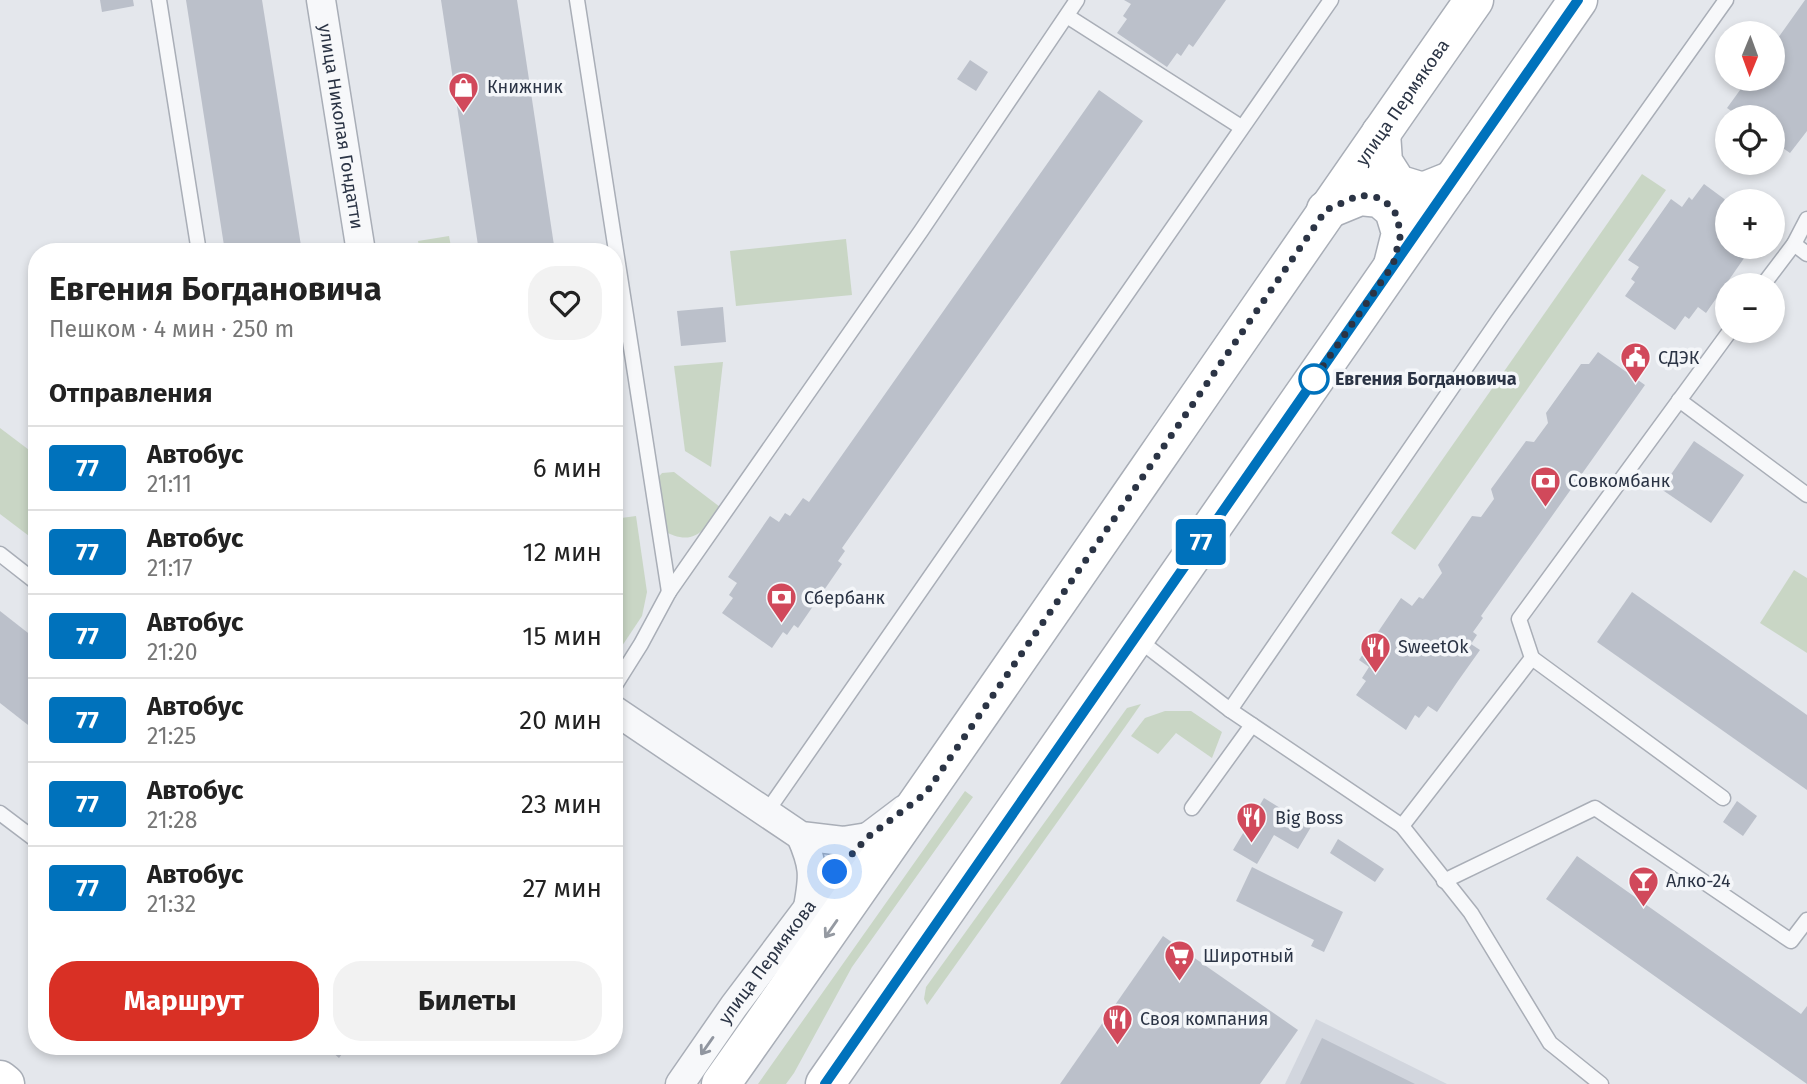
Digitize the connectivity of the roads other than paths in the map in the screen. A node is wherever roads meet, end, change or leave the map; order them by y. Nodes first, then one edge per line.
1 (159, 0) edge
2 (321, 0) edge
3 (577, 0) edge
4 (1077, 0) edge
5 (1331, 0) edge
6 (1474, 0) edge
7 (1578, 0) edge
8 (1726, 0) edge
9 (1067, 16) junction
10 (1241, 127) junction
11 (1381, 133) junction
12 (1453, 180) junction
13 (1326, 210) junction
14 (1807, 219) edge
15 (198, 243) edge
16 (360, 243) edge
17 (615, 243) edge
18 (1794, 244) junction
19 (1807, 254) edge
20 (1393, 265) junction
21 (1772, 273) edge
22 (623, 296) edge
23 (1721, 343) edge
24 (1679, 400) junction
25 (1807, 495) edge
26 (0, 554) edge
27 (28, 576) edge
28 (669, 592) junction
29 (1135, 638) junction
30 (1532, 658) junction
31 (623, 673) edge
32 (1230, 710) junction
33 (623, 716) edge
34 (1252, 725) junction
35 (926, 793) junction
36 (1723, 798) dead end
37 (1192, 808) dead end
38 (0, 813) edge
39 (766, 813) junction
40 (1402, 826) junction
41 (28, 834) edge
42 (801, 836) junction
43 (868, 837) junction
44 (1444, 881) junction
45 (808, 907) junction
46 (1807, 920) edge
47 (0, 1080) edge
48 (5, 1084) edge
49 (680, 1084) edge
50 (721, 1084) edge
51 (825, 1084) edge
52 (1601, 1084) edge

1 - 15 lane
2 - 16 street, улица Николая Гондатти
3 - 17 lane
4 - 9 lane
5 - 10 lane
6 - 11 main road, улица Пермякова
7 - 12 main road
8 - 32 lane
9 - 10 lane
9 - 28 lane
10 - 39 lane
11 - 12 main road
11 - 13 main road, улица Пермякова
12 - 20 main road
13 - 20 main road
13 - 35 main road, улица Пермякова
14 - 18 lane
18 - 19 lane
18 - 21 lane
20 - 29 main road
22 - 28 lane
23 - 24 lane
24 - 25 lane
24 - 30 lane
26 - 27 lane
28 - 31 lane
29 - 32 lane
29 - 51 main road
30 - 36 lane
30 - 40 lane
32 - 34 lane
33 - 39 street
34 - 37 lane
34 - 40 lane
35 - 43 street, улица Пермякова
35 -> 50 main road, улица Пермякова
38 - 41 lane
39 - 42 street
40 - 44 lane
42 - 43 street
42 - 45 street
43 - 45 street, улица Пермякова
44 - 46 lane
44 - 52 lane
45 -> 49 street, улица Пермякова
47 - 48 main road

